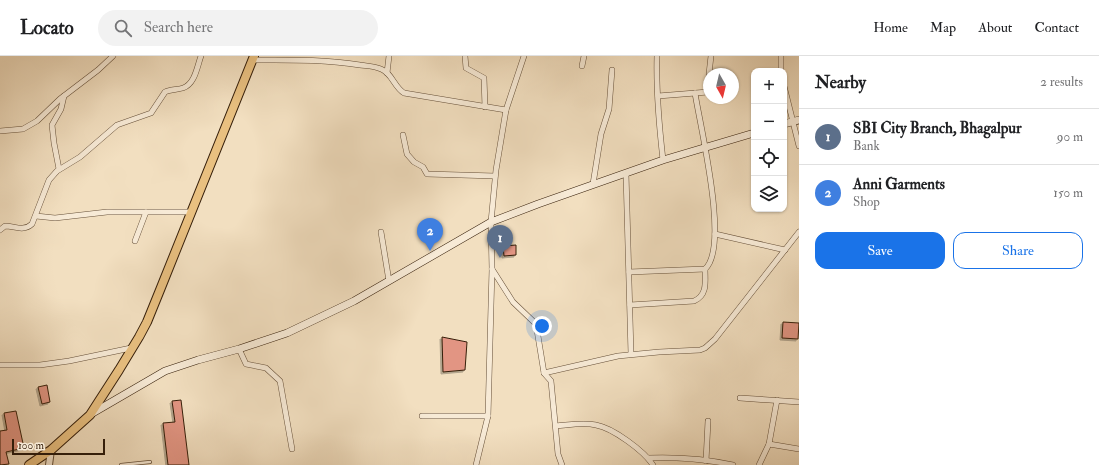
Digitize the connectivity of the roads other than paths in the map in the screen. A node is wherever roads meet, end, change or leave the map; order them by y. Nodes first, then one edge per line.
1 (113, 56) edge
2 (201, 56) edge
3 (389, 56) edge
4 (465, 56) edge
5 (524, 56) edge
6 (584, 56) edge
7 (657, 56) edge
8 (711, 56) edge
9 (781, 56) edge
10 (253, 58) edge
11 (582, 66) dead end
12 (710, 68) edge
13 (781, 68) edge
14 (612, 70) dead end
15 (387, 73) junction
16 (703, 93) edge
17 (694, 94) junction
18 (787, 94) edge
19 (64, 96) junction
20 (658, 96) junction
21 (485, 107) junction
22 (506, 110) junction
23 (796, 120) edge
24 (0, 131) edge
25 (751, 134) edge
26 (403, 135) dead end
27 (799, 146) edge
28 (704, 147) junction
29 (663, 160) junction
30 (59, 169) junction
31 (626, 174) junction
32 (495, 176) junction
33 (593, 184) junction
34 (146, 212) junction
35 (191, 212) junction
36 (36, 216) junction
37 (491, 222) junction
38 (0, 230) edge
39 (381, 232) dead end
40 (799, 232) edge
41 (715, 234) junction
42 (135, 241) dead end
43 (785, 250) junction
44 (492, 269) junction
45 (705, 269) junction
46 (629, 272) junction
47 (389, 281) junction
48 (630, 305) junction
49 (131, 348) junction
50 (239, 349) junction
51 (631, 354) junction
52 (0, 365) edge
53 (544, 373) junction
54 (740, 398) dead end
55 (777, 400) junction
56 (799, 402) edge
57 (90, 415) junction
58 (422, 416) dead end
59 (488, 416) junction
60 (708, 421) dead end
61 (556, 426) junction
62 (769, 444) junction
63 (292, 449) dead end
64 (799, 449) edge
65 (51, 450) junction
66 (648, 458) junction
67 (706, 461) junction
68 (150, 462) dead end
69 (28, 465) edge
70 (49, 465) edge
71 (121, 465) edge
72 (476, 465) edge
73 (562, 465) edge
74 (653, 465) edge
75 (733, 465) edge
76 (759, 465) edge

1 - 19 street
2 - 30 street
3 - 15 street
4 - 21 street
5 - 22 street
6 - 11 street
7 - 20 street
8 - 12 street
9 - 13 street
10 - 15 street
10 - 35 main road
14 - 33 street
15 - 21 street
16 - 17 street
17 - 20 street
17 - 28 street
18 - 23 street
19 - 24 street
19 - 30 street
20 - 29 street
21 - 22 street
22 - 32 street
23 - 27 street
25 - 28 main road
26 - 32 street
28 - 29 main road
28 - 41 street
29 - 31 main road
30 - 36 street
31 - 33 main road
31 - 46 street
32 - 37 street
33 - 37 main road
34 - 35 street
34 - 36 street
34 - 42 street
35 - 49 main road
36 - 38 street
37 - 44 street
37 - 47 main road
39 - 47 street
40 - 43 street
41 - 43 street
41 - 45 street
43 - 51 street
44 - 53 street
44 - 59 street
45 - 46 street
45 - 48 street
46 - 48 street
47 - 50 main road
48 - 51 street
49 - 52 street
49 - 57 main road
50 - 57 main road
50 - 63 street
51 - 53 street
53 - 61 street
54 - 55 street
55 - 56 street
55 - 62 street
57 - 65 main road
58 - 59 street
59 - 72 street
60 - 67 street
61 - 66 street
61 - 73 street
62 - 64 street
62 - 76 street
65 - 69 main road
65 - 70 street
66 - 67 street
66 - 74 street
67 - 75 street
68 - 71 lane

